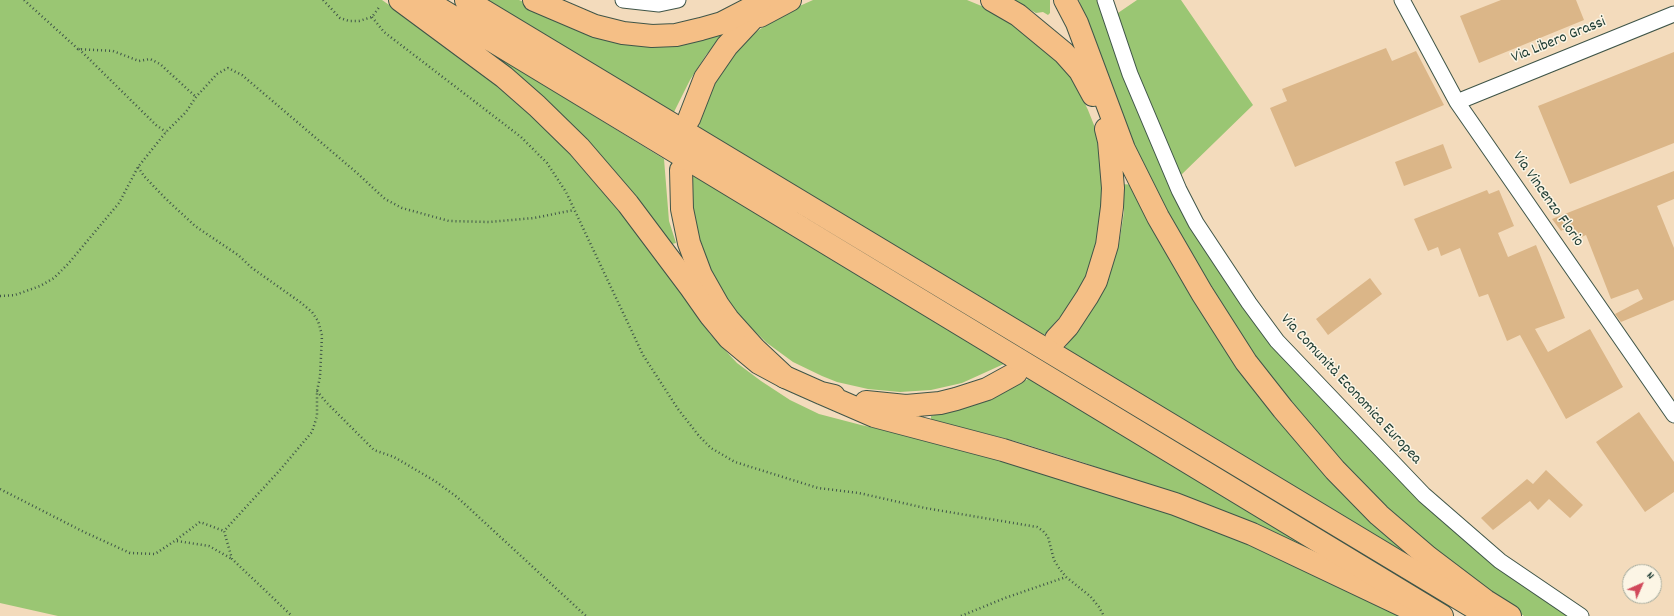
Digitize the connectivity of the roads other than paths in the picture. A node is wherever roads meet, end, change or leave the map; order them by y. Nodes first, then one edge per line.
1 (425, 0) edge
2 (466, 0) edge
3 (534, 0) edge
4 (623, 0) edge
5 (678, 0) edge
6 (761, 0) edge
7 (770, 0) edge
8 (790, 0) edge
9 (992, 0) edge
10 (1065, 0) edge
11 (1105, 0) edge
12 (1402, 0) edge
13 (390, 3) edge
14 (1674, 14) edge
15 (750, 22) junction
16 (1086, 48) junction
17 (1092, 93) junction
18 (1457, 102) junction
19 (1103, 117) junction
20 (689, 119) dead end
21 (1124, 149) junction
22 (681, 170) dead end
23 (1056, 339) dead end
24 (1016, 373) dead end
25 (784, 377) junction
26 (821, 393) junction
27 (1674, 415) edge
28 (1422, 616) edge
29 (1442, 616) edge
30 (1488, 616) edge
31 (1510, 616) edge
32 (1581, 616) edge

1 - 29 main road
2 - 30 main road
3 - 6 main road
4 - 5 street
7 - 15 main road
8 - 15 main road
9 - 17 main road
10 - 16 main road
11 - 32 street, Via Comunità Economica Europea
12 - 18 street, Via Vincenzo Florio
13 - 25 main road
14 - 18 street, Via Libero Grassi
15 - 20 main road
16 - 17 main road
16 - 21 main road
17 - 19 main road
18 - 27 street, Via Vincenzo Florio
19 - 21 main road
19 - 23 main road
21 - 31 main road
22 - 25 main road
24 - 26 main road
25 - 26 main road
26 - 28 main road

